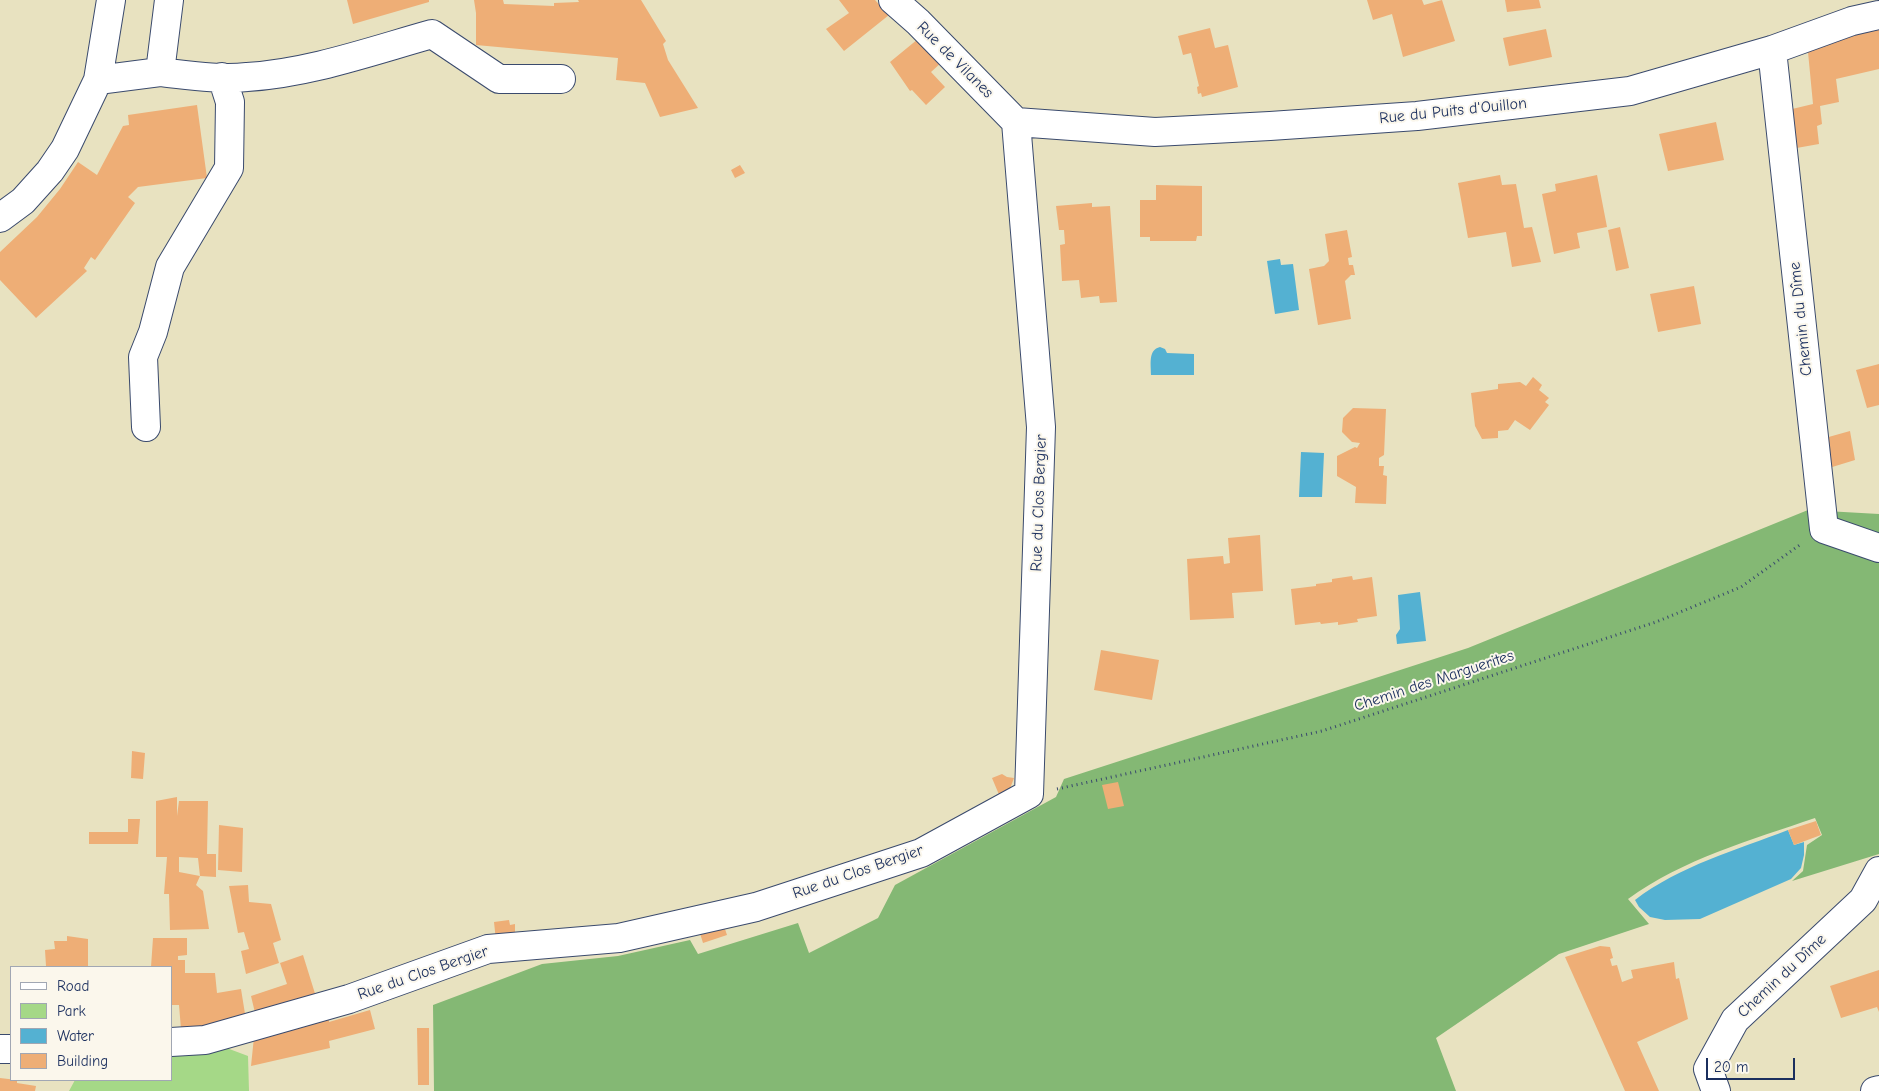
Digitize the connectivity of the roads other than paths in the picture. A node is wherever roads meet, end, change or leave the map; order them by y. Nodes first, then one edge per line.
1 (111, 0) edge
2 (170, 0) edge
3 (893, 0) edge
4 (1879, 15) edge
5 (1772, 50) junction
6 (160, 72) junction
7 (222, 77) junction
8 (561, 79) dead end
9 (98, 80) junction
10 (1016, 122) junction
11 (0, 218) edge
12 (146, 427) dead end
13 (1879, 548) edge
14 (1879, 871) edge
15 (172, 1042) edge
16 (1879, 1090) edge
17 (1716, 1091) edge
18 (1875, 1091) edge

1 - 9 street
2 - 6 street
3 - 10 street, Rue de Vilanes
4 - 5 street, Rue du Puits d'Ouillon
5 - 10 street, Rue du Puits d'Ouillon
5 - 13 street, Chemin du Dîme
6 - 7 street
6 - 9 street
7 - 8 street
7 - 12 street
9 - 11 street
10 - 15 street, Rue du Clos Bergier
14 - 17 street, Chemin du Dîme
16 - 18 street

